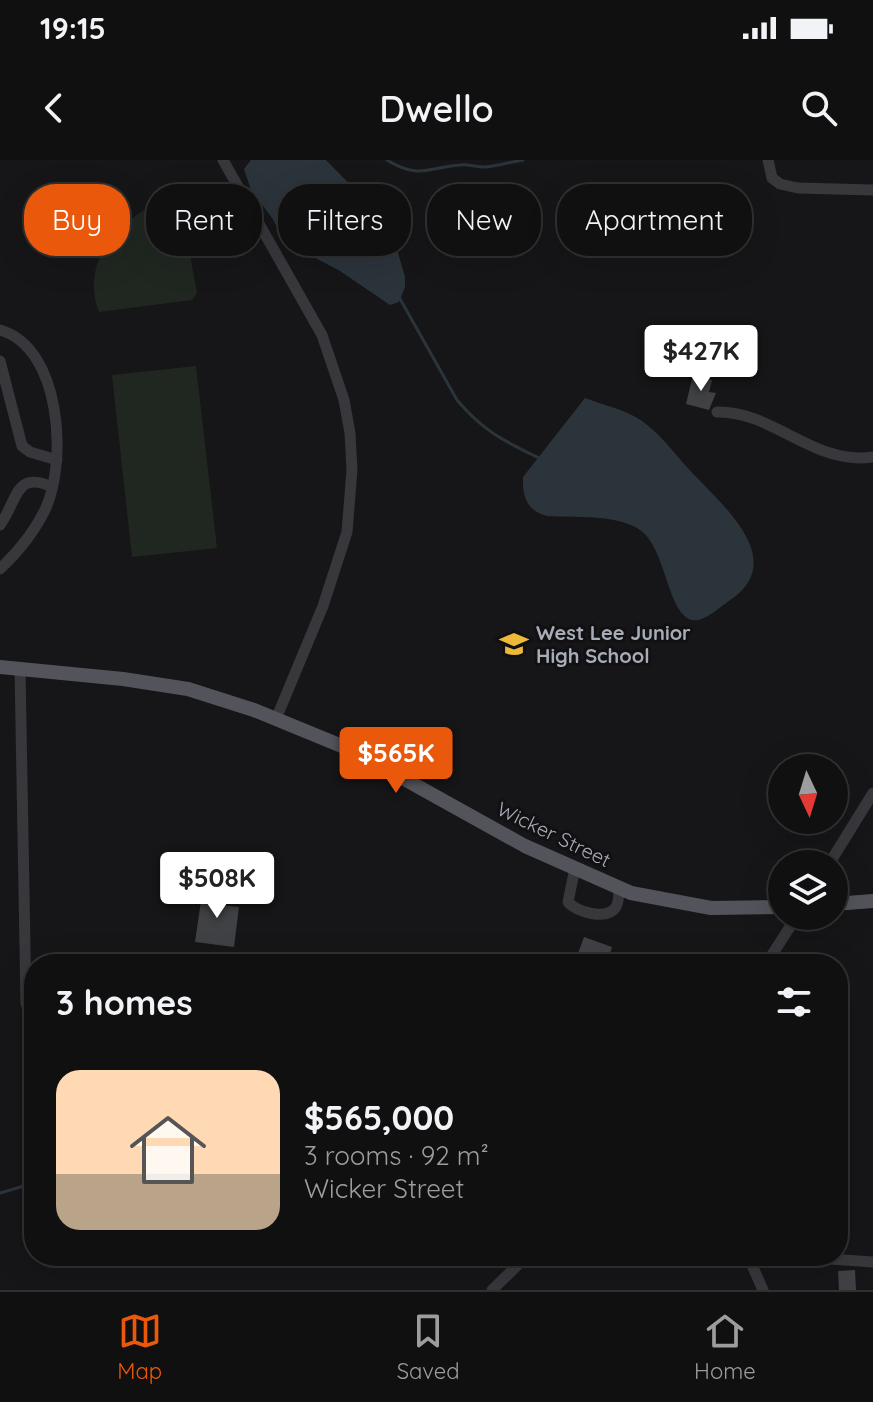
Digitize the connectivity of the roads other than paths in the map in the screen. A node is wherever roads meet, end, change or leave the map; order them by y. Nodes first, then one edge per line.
1 (223, 160) edge
2 (768, 160) edge
3 (873, 190) edge
4 (0, 330) edge
5 (0, 361) edge
6 (717, 412) dead end
7 (873, 457) edge
8 (57, 460) junction
9 (52, 487) junction
10 (0, 525) edge
11 (0, 569) edge
12 (0, 667) edge
13 (20, 669) junction
14 (276, 719) junction
15 (873, 793) edge
16 (838, 850) edge
17 (575, 868) junction
18 (619, 887) junction
19 (873, 901) edge
20 (848, 903) edge
21 (768, 907) edge
22 (788, 930) edge
23 (25, 954) edge
24 (772, 954) edge
25 (848, 1260) edge
26 (873, 1262) edge
27 (517, 1266) edge
28 (752, 1266) edge
29 (492, 1290) edge
30 (763, 1290) edge

1 - 14 street
2 - 3 street
4 - 8 street
5 - 8 street
6 - 7 street
8 - 9 street
9 - 10 street
9 - 11 street
12 - 13 main road, Wicker Street
13 - 14 main road, Wicker Street
13 - 23 street
14 - 17 main road, Wicker Street
15 - 16 street
17 - 18 main road, Wicker Street
17 - 18 street
18 - 21 main road, Wicker Street
19 - 20 main road
22 - 24 street
25 - 26 street
27 - 29 street
28 - 30 street

